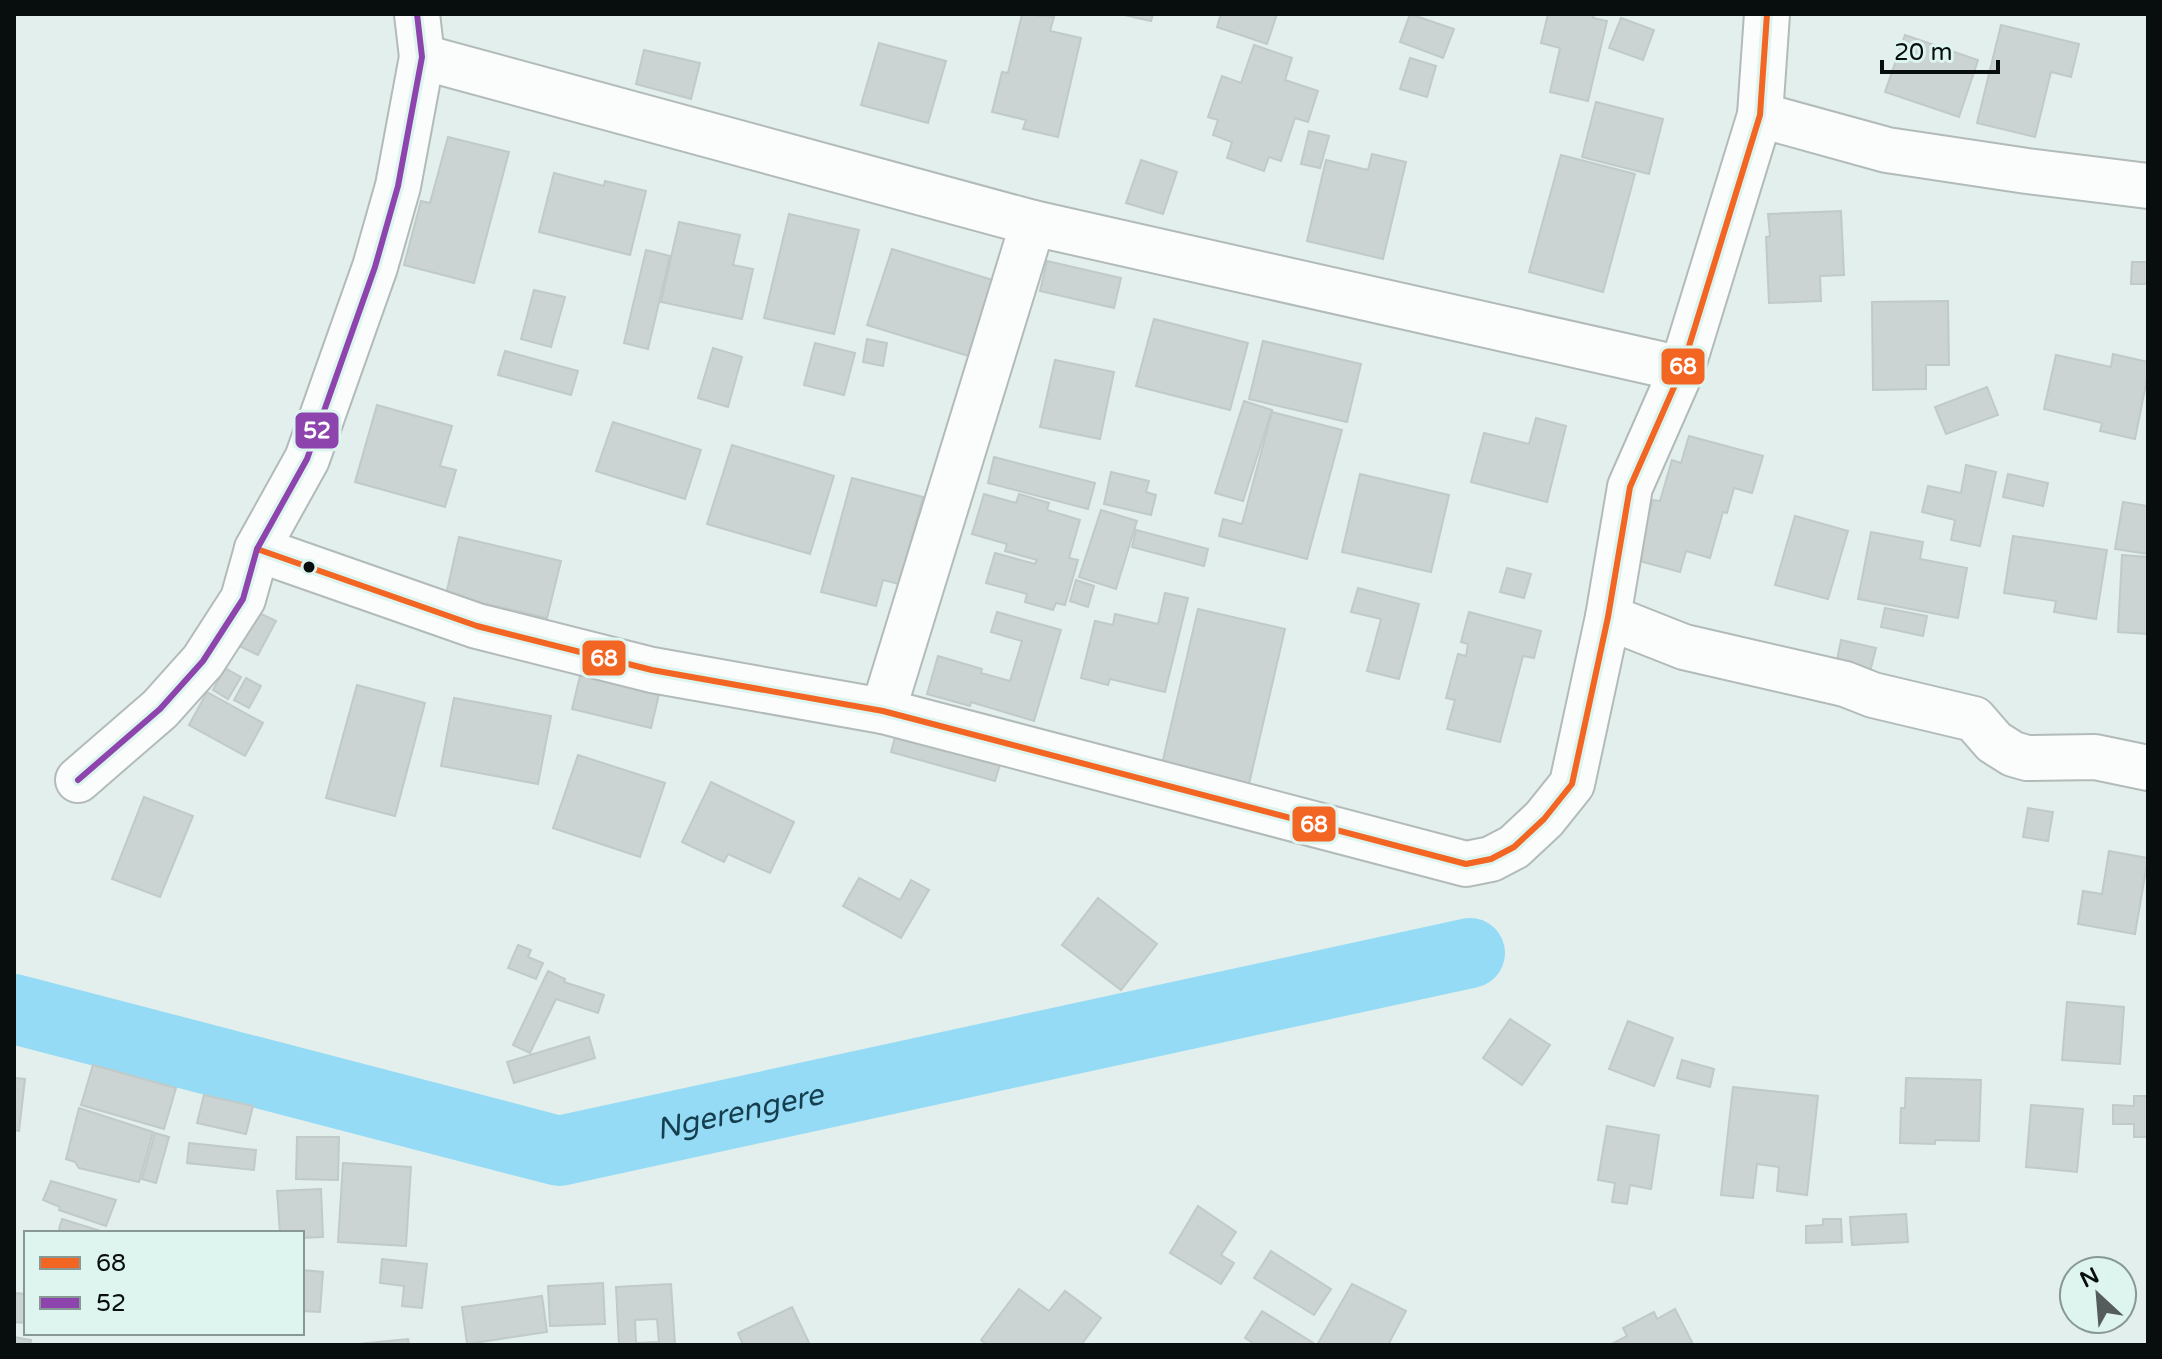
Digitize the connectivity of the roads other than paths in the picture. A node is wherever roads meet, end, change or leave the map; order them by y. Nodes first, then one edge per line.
1 (417, 14) edge
2 (1767, 14) edge
3 (422, 57) junction
4 (1760, 115) junction
5 (2148, 186) edge
6 (1033, 223) junction
7 (1682, 369) junction
8 (257, 549) junction
9 (1608, 617) junction
10 (883, 711) junction
11 (2148, 768) edge
12 (78, 780) dead end

1 - 3 street
2 - 4 street
3 - 6 street
3 - 8 street
4 - 5 street
4 - 7 street
6 - 7 street
6 - 10 street
7 - 9 street
8 - 10 street
8 - 12 street
9 - 10 street
9 - 11 street

